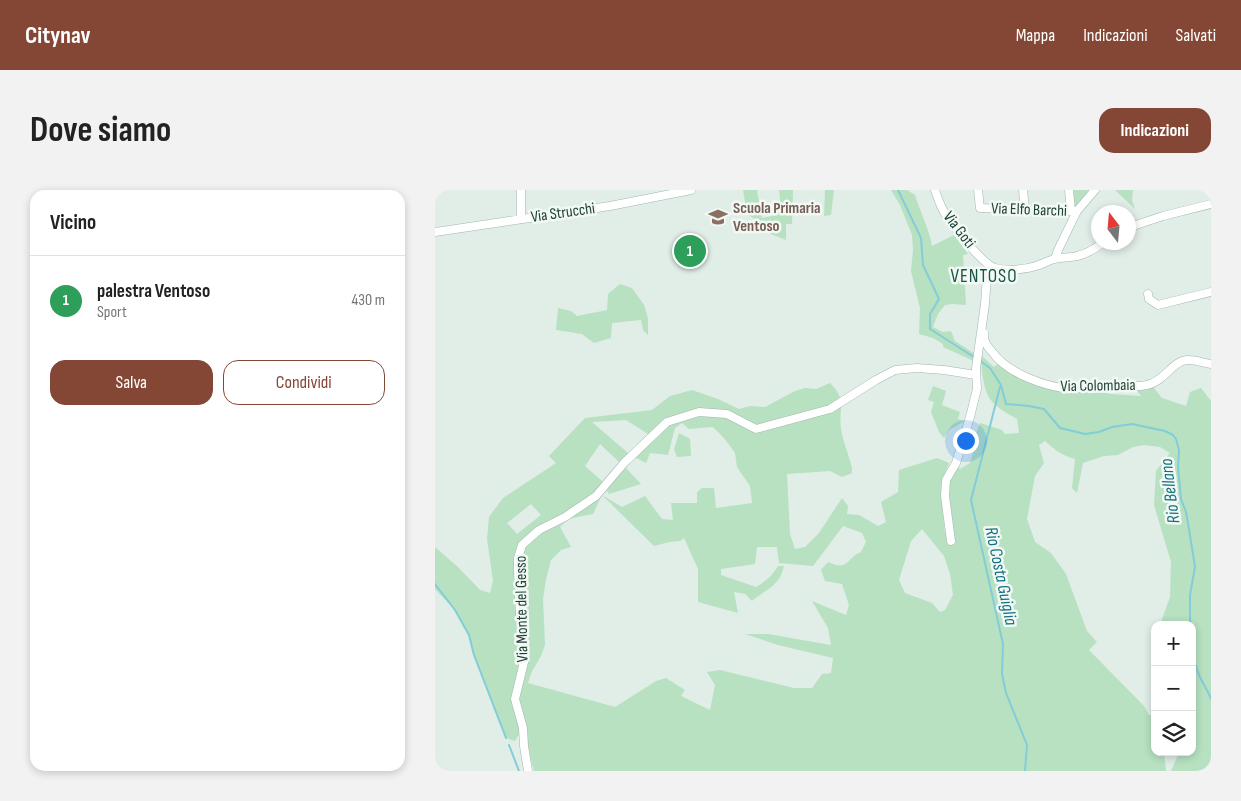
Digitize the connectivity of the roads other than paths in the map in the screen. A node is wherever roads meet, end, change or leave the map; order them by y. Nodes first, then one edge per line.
1 (521, 190) edge
2 (691, 190) edge
3 (935, 190) edge
4 (978, 190) edge
5 (1023, 190) edge
6 (1069, 190) edge
7 (1095, 190) edge
8 (1211, 204) edge
9 (1025, 210) junction
10 (1074, 211) junction
11 (521, 219) junction
12 (1136, 225) edge
13 (435, 232) edge
14 (1092, 250) edge
15 (1055, 259) junction
16 (990, 266) junction
17 (1211, 292) edge
18 (1148, 294) dead end
19 (982, 319) junction
20 (1211, 364) edge
21 (975, 375) junction
22 (951, 541) dead end
23 (527, 771) edge

1 - 11 street
2 - 11 street, Via Strucchi
3 - 16 street, Via Goti
4 - 9 street, Via Elfo Barchi
5 - 9 street
6 - 10 street
7 - 10 street
8 - 12 street
9 - 10 street, Via Elfo Barchi
10 - 15 street
11 - 13 street, Via Strucchi
14 - 15 street
15 - 16 street
16 - 19 street, Via Colombaia
17 - 18 street
19 - 20 street, Via Colombaia
19 - 21 street, Via Colombaia
21 - 22 street, Via Colombaia
21 - 23 street, Via Monte del Gesso

